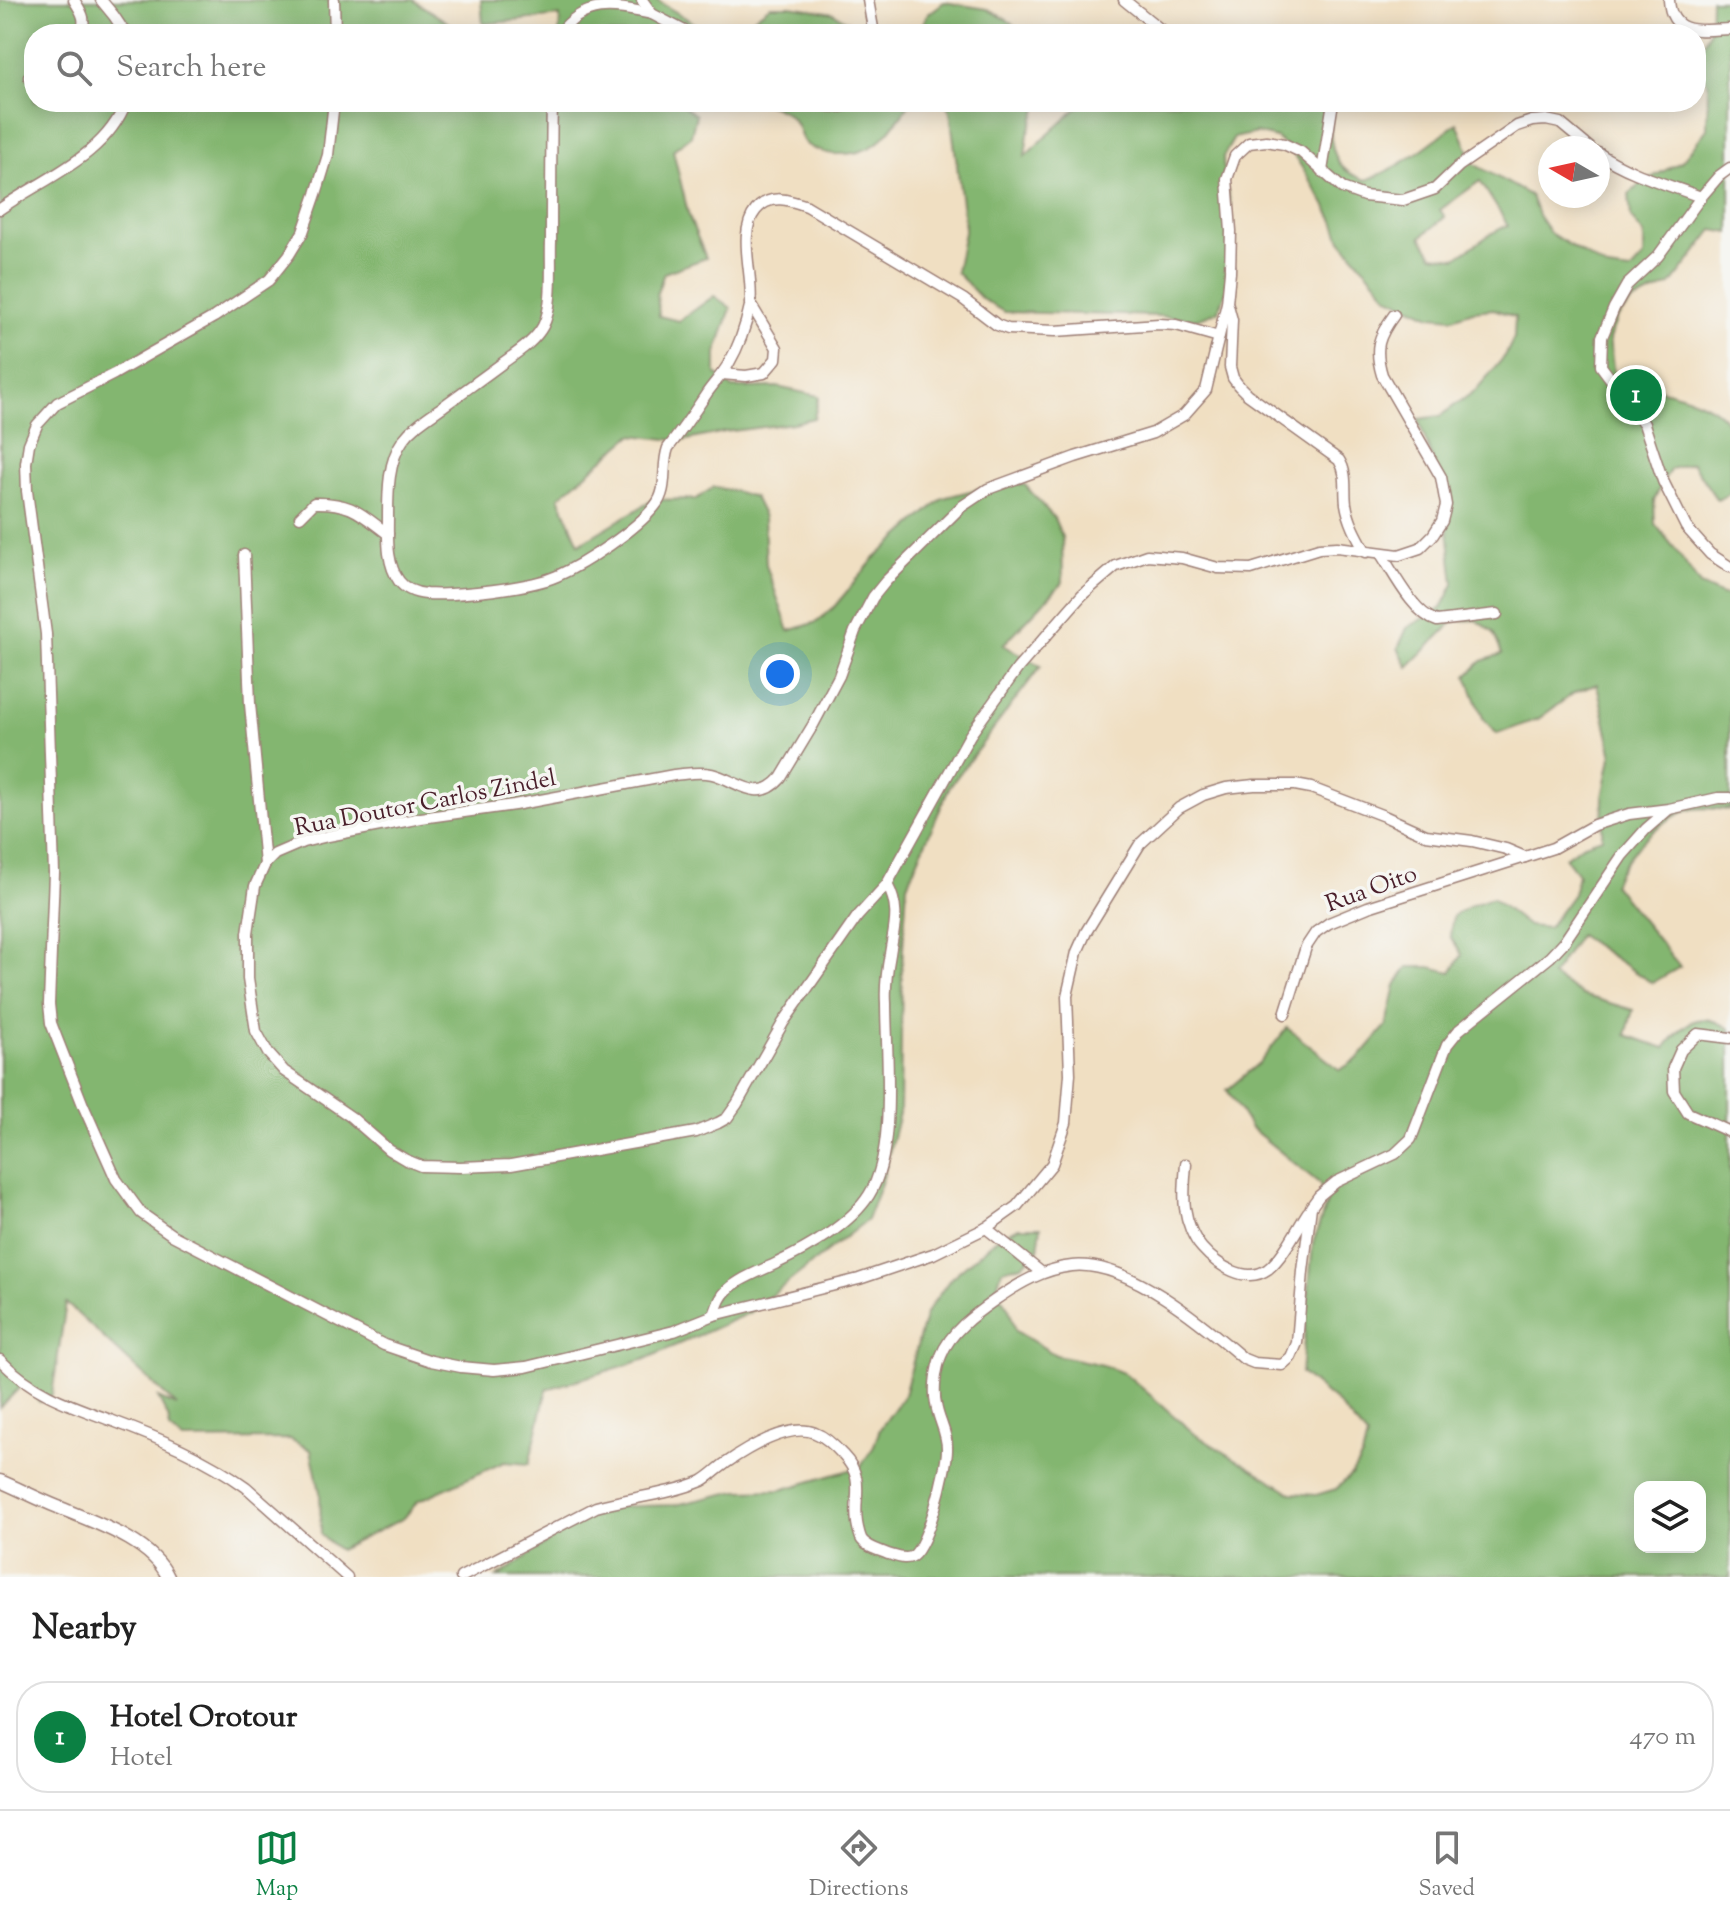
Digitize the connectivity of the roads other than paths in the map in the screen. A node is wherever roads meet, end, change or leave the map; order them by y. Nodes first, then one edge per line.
1 (74, 0) edge
2 (101, 0) edge
3 (334, 0) edge
4 (642, 0) edge
5 (868, 0) edge
6 (1124, 0) edge
7 (1669, 0) edge
8 (652, 14) junction
9 (84, 24) edge
10 (119, 24) edge
11 (335, 24) edge
12 (568, 24) edge
13 (671, 24) edge
14 (872, 24) edge
15 (1154, 24) edge
16 (1678, 24) edge
17 (1730, 29) edge
18 (1706, 30) edge
19 (122, 112) edge
20 (333, 112) edge
21 (552, 112) edge
22 (1331, 112) edge
23 (1576, 136) edge
24 (1610, 160) edge
25 (1730, 168) edge
26 (1322, 171) junction
27 (1701, 197) junction
28 (0, 209) edge
29 (750, 303) junction
30 (1227, 303) junction
31 (1394, 315) dead end
32 (1219, 337) junction
33 (722, 374) junction
34 (300, 517) dead end
35 (388, 534) junction
36 (1366, 552) junction
37 (1381, 554) junction
38 (244, 555) dead end
39 (1730, 567) edge
40 (1497, 614) dead end
41 (1730, 798) edge
42 (1669, 809) junction
43 (1525, 857) junction
44 (265, 864) junction
45 (887, 884) junction
46 (1285, 1014) dead end
47 (1730, 1038) edge
48 (1730, 1132) edge
49 (1186, 1164) dead end
50 (1311, 1207) junction
51 (986, 1228) junction
52 (1042, 1273) junction
53 (714, 1315) junction
54 (0, 1360) edge
55 (0, 1481) edge
56 (168, 1577) edge
57 (347, 1577) edge
58 (461, 1577) edge

1 - 9 street
2 - 10 street
3 - 11 street
4 - 8 street
5 - 14 street
6 - 15 street
7 - 16 street
8 - 12 street
8 - 13 street
17 - 18 street
19 - 28 street
20 - 53 street
21 - 35 street
22 - 26 street
23 - 26 street
24 - 27 street
25 - 27 street
26 - 30 street
27 - 39 street
29 - 32 street
29 - 33 street
29 - 33 street
30 - 32 street
30 - 36 street
31 - 37 street
32 - 44 street, Rua Doutor Carlos Zindel
33 - 35 street
34 - 35 street
36 - 37 street
36 - 45 street
37 - 40 street
38 - 44 street
41 - 42 street, Rua Oito
42 - 43 street, Rua Oito
42 - 50 street
43 - 46 street, Rua Oito
43 - 51 street
44 - 45 street
45 - 53 street
47 - 48 street
49 - 50 street
50 - 52 street
51 - 52 street
51 - 53 street
52 - 58 street
54 - 57 street
55 - 56 street

